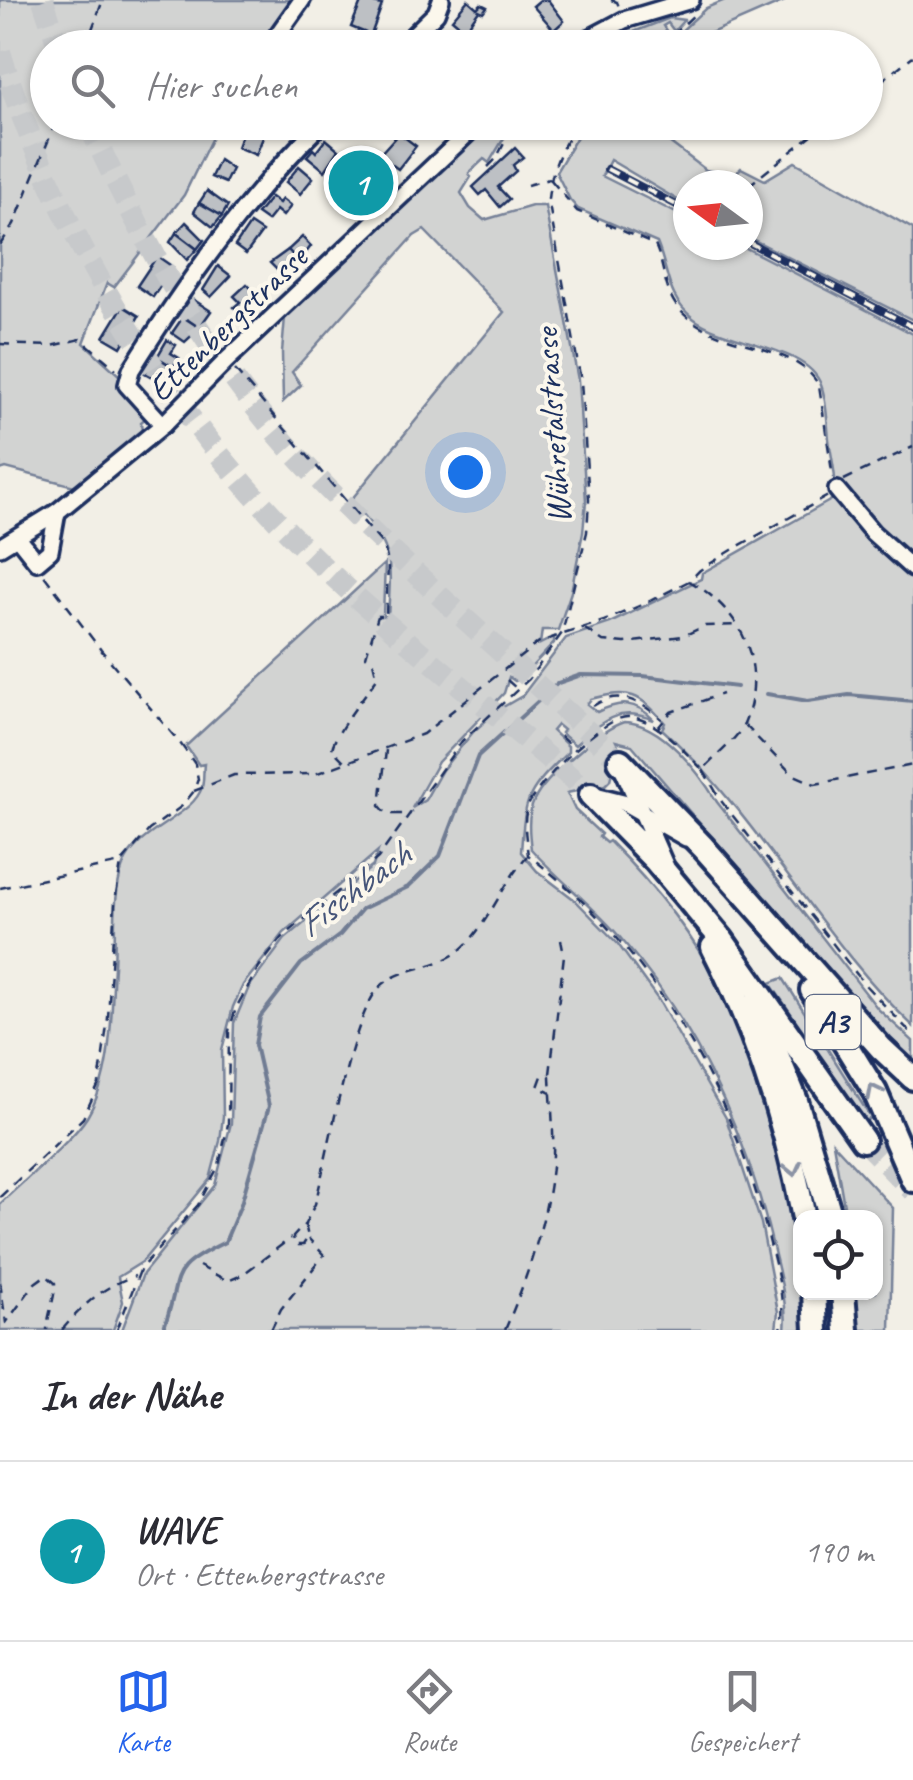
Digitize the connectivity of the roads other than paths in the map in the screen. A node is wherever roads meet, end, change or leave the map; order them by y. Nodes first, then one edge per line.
1 (302, 0) edge
2 (441, 0) edge
3 (695, 0) edge
4 (632, 6) edge
5 (281, 30) edge
6 (419, 30) edge
7 (597, 30) edge
8 (306, 140) edge
9 (461, 140) edge
10 (163, 425) junction
11 (836, 488) road end
12 (57, 512) junction
13 (18, 538) junction
14 (0, 547) edge
15 (913, 569) edge
16 (620, 761) joint
17 (591, 794) joint
18 (643, 813) junction
19 (702, 847) junction
20 (669, 876) junction
21 (729, 877) junction
22 (690, 901) junction
23 (722, 940) junction
24 (913, 1078) edge
25 (863, 1140) tunnel mouth
26 (913, 1180) edge
27 (802, 1210) edge
28 (829, 1210) edge
29 (814, 1300) edge
30 (844, 1300) edge
31 (816, 1330) edge
32 (846, 1330) edge

1 - 5 street
2 - 6 street
3 - 4 street
4 - 7 street
8 - 10 street
9 - 10 street, Ettenbergstrasse
10 - 12 street, Ettenbergstrasse
11 - 15 street
12 - 13 street, Ettenbergstrasse
12 - 13 street
13 - 14 street, Ettenbergstrasse
16 - 18 street
16 - 19 highway, A3
17 - 18 street
17 - 20 highway, A3
18 - 19 street
18 - 20 street
19 - 21 highway, A3
20 - 22 highway, A3
21 - 24 highway, A3
26 -> 21 highway, A3
22 - 23 highway, A3
22 -> 27 highway, A3
23 - 25 highway
23 - 28 highway, A3
29 - 31 highway
30 - 32 highway

